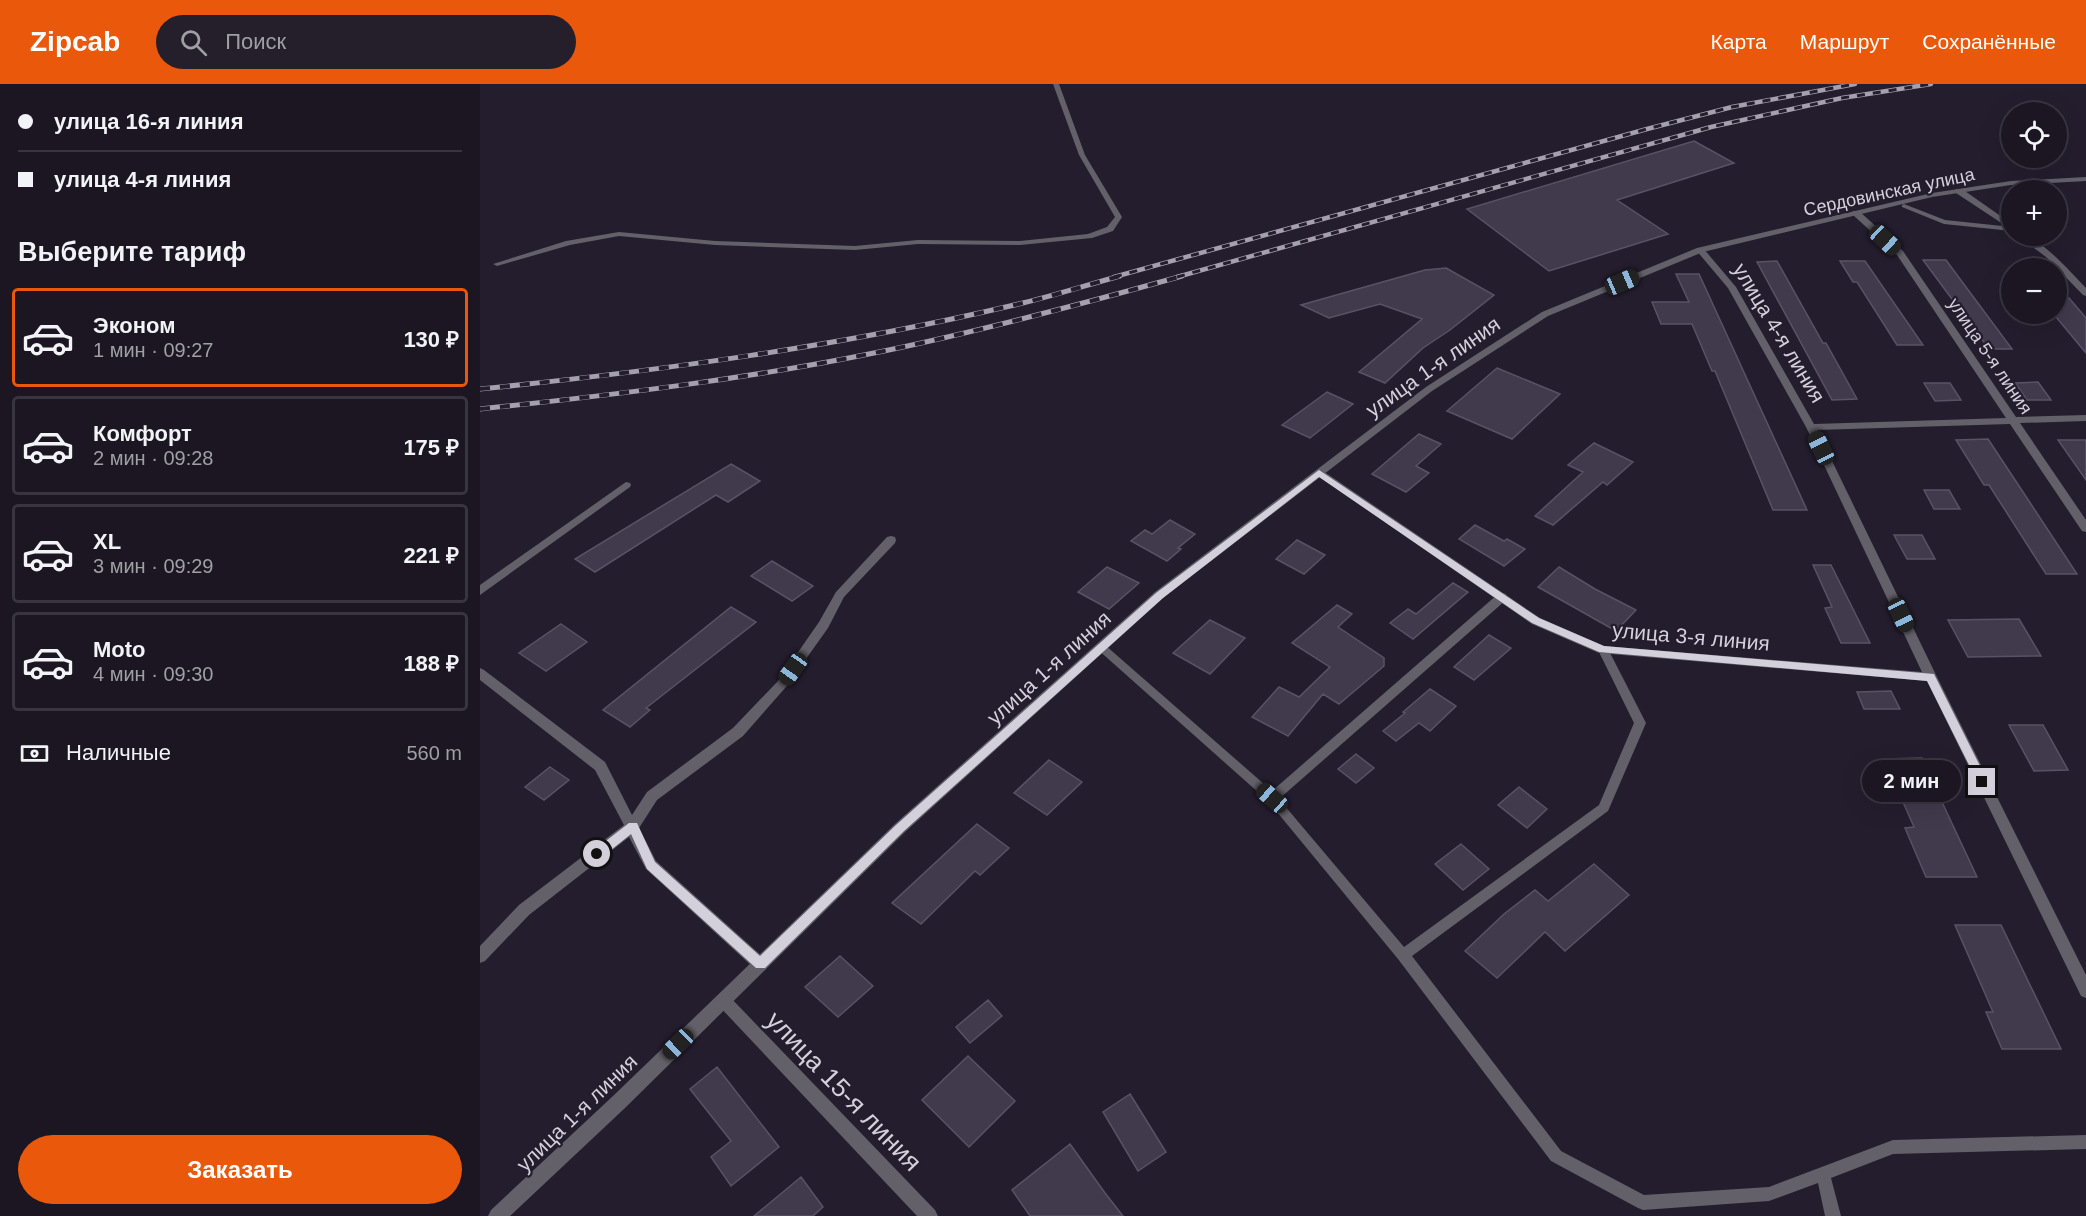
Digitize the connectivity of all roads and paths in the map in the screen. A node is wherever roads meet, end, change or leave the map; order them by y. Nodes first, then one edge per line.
1 (1056, 84) edge
2 (2086, 179) edge
3 (1959, 191) junction
4 (1904, 206) dead end
5 (1856, 213) junction
6 (2001, 220) edge
7 (2001, 227) edge
8 (2036, 246) edge
9 (1700, 250) junction
10 (497, 264) dead end
11 (2086, 293) edge
12 (2086, 418) edge
13 (2013, 419) junction
14 (1811, 427) junction
15 (1319, 473) junction
16 (626, 485) dead end
17 (2086, 528) edge
18 (891, 540) dead end
19 (480, 591) edge
20 (1502, 597) junction
21 (1101, 648) junction
22 (1603, 650) junction
23 (480, 673) edge
24 (1931, 677) junction
25 (1272, 798) junction
26 (633, 826) junction
27 (1403, 955) junction
28 (480, 956) edge
29 (760, 964) junction
30 (2086, 991) edge
31 (723, 1000) junction
32 (2086, 1142) edge
33 (1823, 1173) junction
34 (497, 1216) edge
35 (929, 1216) edge
36 (1833, 1216) edge

1 - 10 lane
2 - 3 street, Сердовинская улица
3 - 5 street, Сердовинская улица
3 - 6 street
4 - 7 lane
5 - 9 street, Сердовинская улица
5 - 13 street, улица 5-я линия
8 - 11 street
9 - 14 street, улица 4-я линия
9 - 15 street, улица 1-я линия
12 - 13 street
13 - 14 street
13 - 17 street, улица 5-я линия
14 - 24 street, улица 4-я линия
15 - 20 street, улица 3-я линия
15 - 21 street, улица 1-я линия
16 - 19 street
18 - 26 street
20 - 22 street, улица 3-я линия
20 - 25 lane
21 - 25 lane
21 - 29 street, улица 1-я линия
22 - 24 street, улица 3-я линия
22 - 27 lane
23 - 26 street
24 - 30 street, улица 4-я линия
25 - 27 lane
26 - 28 street
26 - 29 street
27 - 33 lane
29 - 31 street, улица 1-я линия
31 - 34 street, улица 1-я линия
31 - 35 street, улица 15-я линия
32 - 33 lane
33 - 36 lane

